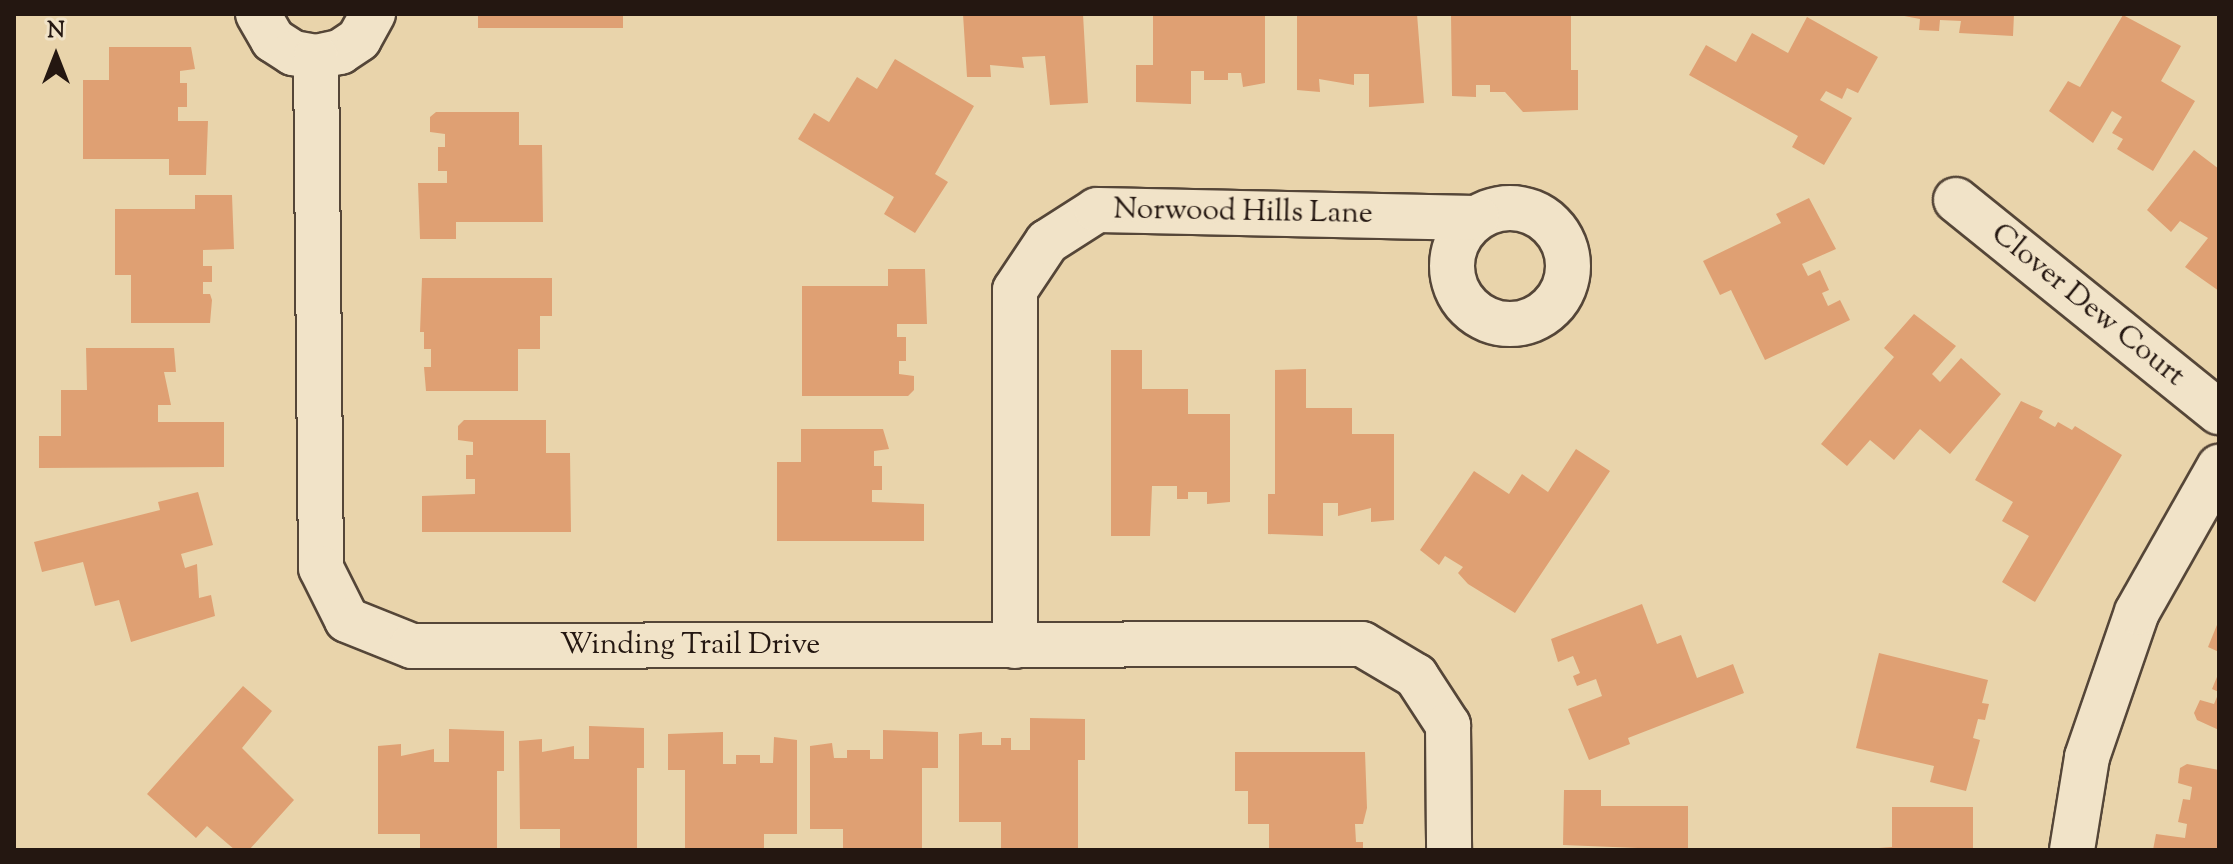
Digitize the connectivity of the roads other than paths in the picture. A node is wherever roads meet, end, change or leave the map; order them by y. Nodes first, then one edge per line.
1 (258, 14) edge
2 (373, 14) edge
3 (316, 57) junction
4 (1956, 200) dead end
5 (1477, 218) dead end
6 (2219, 412) edge
7 (2219, 467) edge
8 (1015, 646) junction
9 (1449, 850) edge
10 (2072, 850) edge

1 - 3 street
2 - 3 street
3 - 8 street, Winding Trail Drive
4 - 6 street, Clover Dew Court
5 - 8 street, Norwood Hills Lane
7 - 10 street
8 - 9 street, Winding Trail Drive

